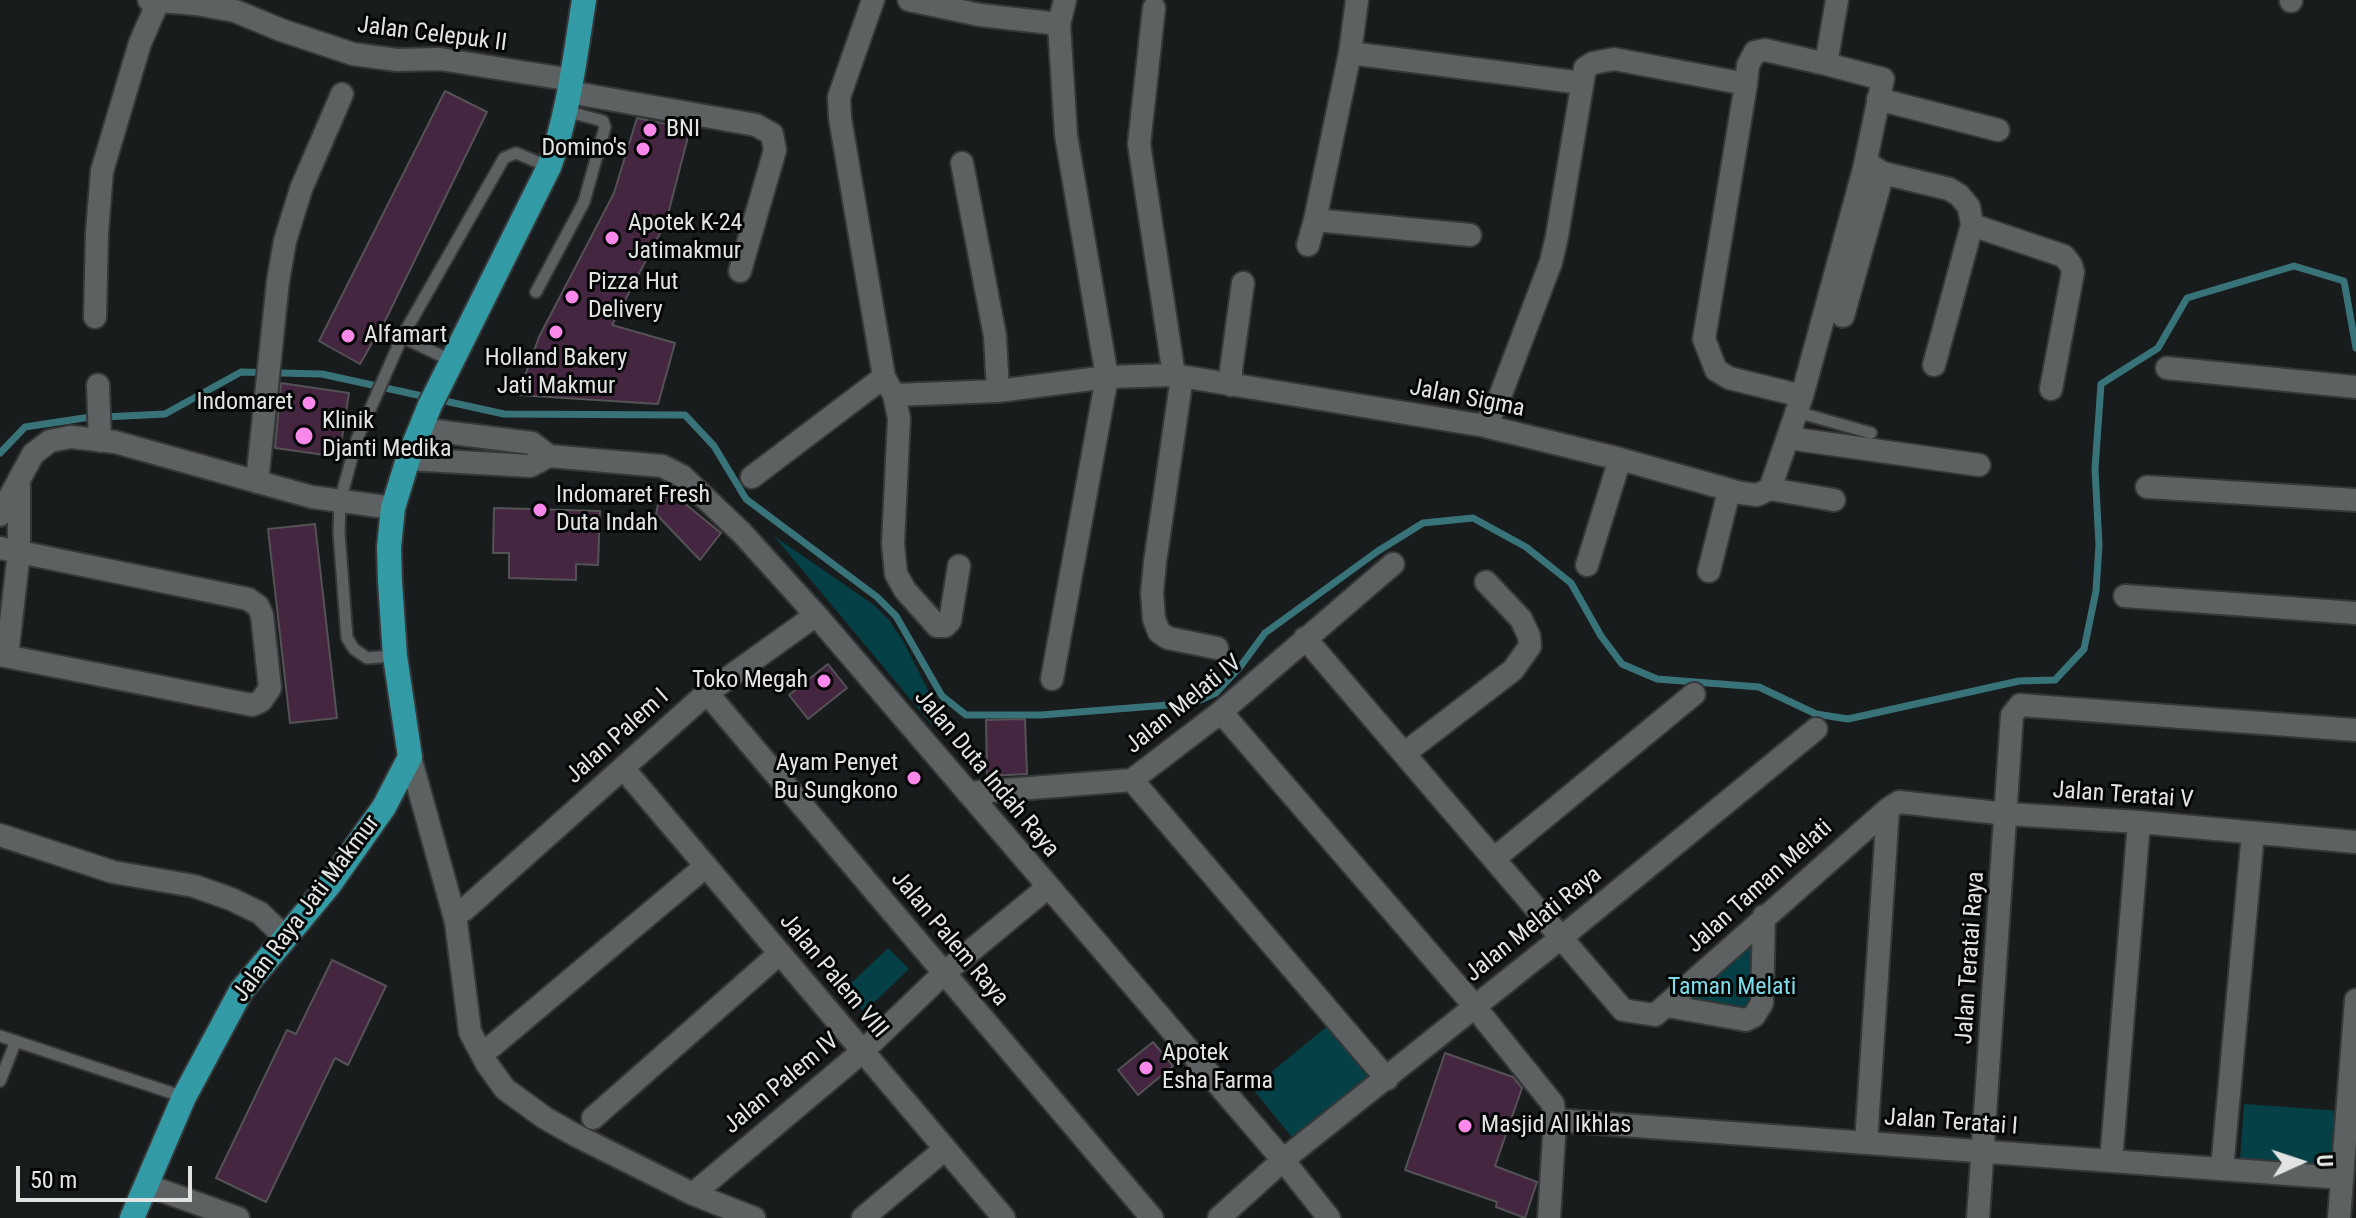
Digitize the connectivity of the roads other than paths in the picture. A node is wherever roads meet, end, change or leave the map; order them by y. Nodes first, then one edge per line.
1 (584, 0) edge
2 (873, 0) edge
3 (909, 0) edge
4 (1065, 0) edge
5 (1357, 0) edge
6 (1837, 0) edge
7 (153, 1) edge
8 (1154, 8) dead end
9 (1059, 24) junction
10 (1350, 53) junction
11 (1826, 64) junction
12 (1582, 83) junction
13 (1746, 84) junction
14 (342, 94) dead end
15 (569, 94) junction
16 (1878, 99) junction
17 (1998, 130) dead end
18 (962, 163) dead end
19 (549, 167) junction
20 (1874, 171) junction
21 (1315, 220) junction
22 (1972, 225) junction
23 (1470, 235) dead end
24 (1308, 245) dead end
25 (740, 271) dead end
26 (1243, 283) dead end
27 (536, 292) dead end
28 (1843, 316) dead end
29 (95, 317) dead end
30 (402, 337) junction
31 (1934, 365) dead end
32 (449, 367) junction
33 (2167, 368) dead end
34 (1178, 376) junction
35 (1107, 377) junction
36 (1231, 385) junction
37 (889, 386) junction
38 (2356, 387) edge
39 (2051, 389) dead end
40 (998, 391) junction
41 (98, 393) dead end
42 (1795, 417) junction
43 (1485, 426) junction
44 (420, 429) junction
45 (1871, 433) dead end
46 (100, 436) junction
47 (549, 456) junction
48 (408, 459) junction
49 (1620, 459) junction
50 (1979, 465) dead end
51 (759, 471) dead end
52 (18, 480) junction
53 (257, 482) junction
54 (2147, 487) dead end
55 (1770, 489) junction
56 (1729, 491) junction
57 (1834, 500) dead end
58 (2356, 500) edge
59 (340, 501) junction
60 (393, 508) junction
61 (0, 515) edge
62 (10, 550) edge
63 (1393, 564) dead end
64 (1587, 565) dead end
65 (959, 566) dead end
66 (1709, 571) dead end
67 (1486, 582) dead end
68 (2125, 596) dead end
69 (2356, 613) edge
70 (816, 615) junction
71 (1305, 638) junction
72 (1217, 648) dead end
73 (4, 655) edge
74 (395, 656) junction
75 (1052, 679) dead end
76 (707, 693) junction
77 (1694, 694) dead end
78 (1221, 712) junction
79 (1816, 729) dead end
80 (2356, 730) edge
81 (1405, 753) junction
82 (410, 757) junction
83 (623, 768) junction
84 (1132, 780) junction
85 (968, 793) junction
86 (1888, 809) junction
87 (2007, 814) junction
88 (2139, 822) junction
89 (2253, 833) junction
90 (0, 835) edge
91 (2356, 842) edge
92 (1495, 858) junction
93 (706, 866) junction
94 (1048, 887) junction
95 (464, 910) dead end
96 (1764, 916) junction
97 (1562, 937) junction
98 (286, 938) junction
99 (780, 953) junction
100 (944, 973) junction
101 (2356, 1000) edge
102 (1667, 1006) junction
103 (1480, 1014) junction
104 (0, 1036) edge
105 (16, 1041) junction
106 (491, 1047) dead end
107 (863, 1051) junction
108 (1387, 1079) junction
109 (0, 1081) edge
110 (184, 1097) junction
111 (593, 1118) dead end
112 (1555, 1120) junction
113 (1866, 1143) junction
114 (945, 1149) junction
115 (1983, 1151) junction
116 (1283, 1160) junction
117 (2111, 1161) junction
118 (2347, 1164) edge
119 (2222, 1169) junction
120 (146, 1185) junction
121 (693, 1194) junction
122 (132, 1218) edge
123 (238, 1218) edge
124 (754, 1218) edge
125 (863, 1218) edge
126 (1004, 1218) edge
127 (1152, 1218) edge
128 (1219, 1218) edge
129 (1329, 1218) edge
130 (1549, 1218) edge
131 (1978, 1218) edge
132 (2339, 1218) edge

1 - 15 main road
2 - 37 street
3 - 9 street
4 - 9 street
5 - 10 street
6 - 11 street
7 - 15 street, Jalan Celepuk II
7 - 29 street
8 - 34 street
9 - 35 street
10 - 12 street
10 - 21 street
11 - 13 street
11 - 16 street
12 - 13 street
12 - 43 street
13 - 42 street
14 - 53 street
15 - 19 main road
15 - 25 street, Jalan Celepuk II
15 - 27 lane
16 - 17 street
16 - 20 street
18 - 40 street
19 - 30 lane
19 - 32 main road
20 - 22 street
20 - 28 street
20 - 42 street
21 - 23 street
21 - 24 street
22 - 31 street
22 - 39 street
26 - 36 street
30 - 32 lane
30 - 59 lane
32 - 44 main road
33 - 38 street
34 - 35 street, Jalan Sigma
34 - 36 street, Jalan Sigma
34 - 72 street
35 - 40 street, Jalan Sigma
35 - 75 street
36 - 43 street, Jalan Sigma
37 - 40 street, Jalan Sigma
37 - 51 street
37 - 65 street
41 - 46 street
42 - 45 lane
42 - 50 street
42 - 55 street
43 - 49 street, Jalan Sigma
44 - 47 street, Jalan Duta Indah Raya
44 - 48 main road
46 - 52 street
46 - 53 street
47 - 48 street, Jalan Duta Indah Raya
47 - 70 street, Jalan Duta Indah Raya
48 - 60 main road
49 - 56 street, Jalan Sigma
49 - 64 street
52 - 61 street
52 - 62 street
53 - 59 street
54 - 58 street
55 - 56 street, Jalan Sigma
55 - 57 street, Jalan Sigma
56 - 66 street
59 - 60 street
59 - 74 lane
60 - 74 main road
62 - 73 street
62 - 73 street
63 - 71 street, Jalan Melati IV
67 - 81 street
68 - 69 street
70 - 76 street, Jalan Palem I
70 - 85 street, Jalan Duta Indah Raya
71 - 78 street, Jalan Melati IV
71 - 81 street
74 - 82 main road
76 - 83 street, Jalan Palem I
76 - 100 street, Jalan Palem Raya
77 - 92 street
78 - 84 street, Jalan Melati IV
78 - 103 street
79 - 97 street, Jalan Melati Raya
80 - 87 street, Jalan Teratai Raya
81 - 92 street
82 - 98 main road, Jalan Raya Jati Makmur
82 - 121 street
83 - 93 street, Jalan Palem VIII
83 - 95 street, Jalan Palem I
84 - 85 street, Jalan Melati IV
84 - 108 street
85 - 94 street, Jalan Duta Indah Raya
86 - 87 street, Jalan Teratai V
86 - 96 street, Jalan Taman Melati
86 - 113 street
87 - 88 street, Jalan Teratai V
87 - 115 street, Jalan Teratai Raya
88 - 89 street, Jalan Teratai V
88 - 117 street
89 - 91 street, Jalan Teratai V
89 - 119 street
90 - 98 street
92 - 97 street
93 - 99 street, Jalan Palem VIII
93 - 106 street
94 - 100 street, Jalan Palem IV
94 - 116 street, Jalan Duta Indah Raya
96 - 102 street, Jalan Taman Melati
96 - 102 street
97 - 102 street
97 - 103 street, Jalan Melati Raya
98 - 110 main road, Jalan Raya Jati Makmur
99 - 107 street, Jalan Palem VIII
99 - 111 street
100 - 107 street, Jalan Palem IV
100 - 127 street, Jalan Palem Raya
101 - 118 street
103 - 108 street, Jalan Melati Raya
103 - 112 street
104 - 105 lane
105 - 109 lane
105 - 110 lane
107 - 114 street, Jalan Palem VIII
107 - 121 street, Jalan Palem IV
108 - 116 street, Jalan Melati Raya
110 - 120 main road, Jalan Raya Jati Makmur
112 - 113 street, Jalan Teratai I
112 - 130 street
113 - 115 street, Jalan Teratai I
114 - 125 street
114 - 126 street, Jalan Palem VIII
115 - 117 street, Jalan Teratai I
115 - 131 street, Jalan Teratai Raya
116 - 128 street, Jalan Melati Raya
116 - 129 street, Jalan Duta Indah Raya
117 - 119 street, Jalan Teratai I
118 - 119 street, Jalan Teratai I
118 - 132 street
120 - 122 main road, Jalan Raya Jati Makmur
120 - 123 street
121 - 124 street

